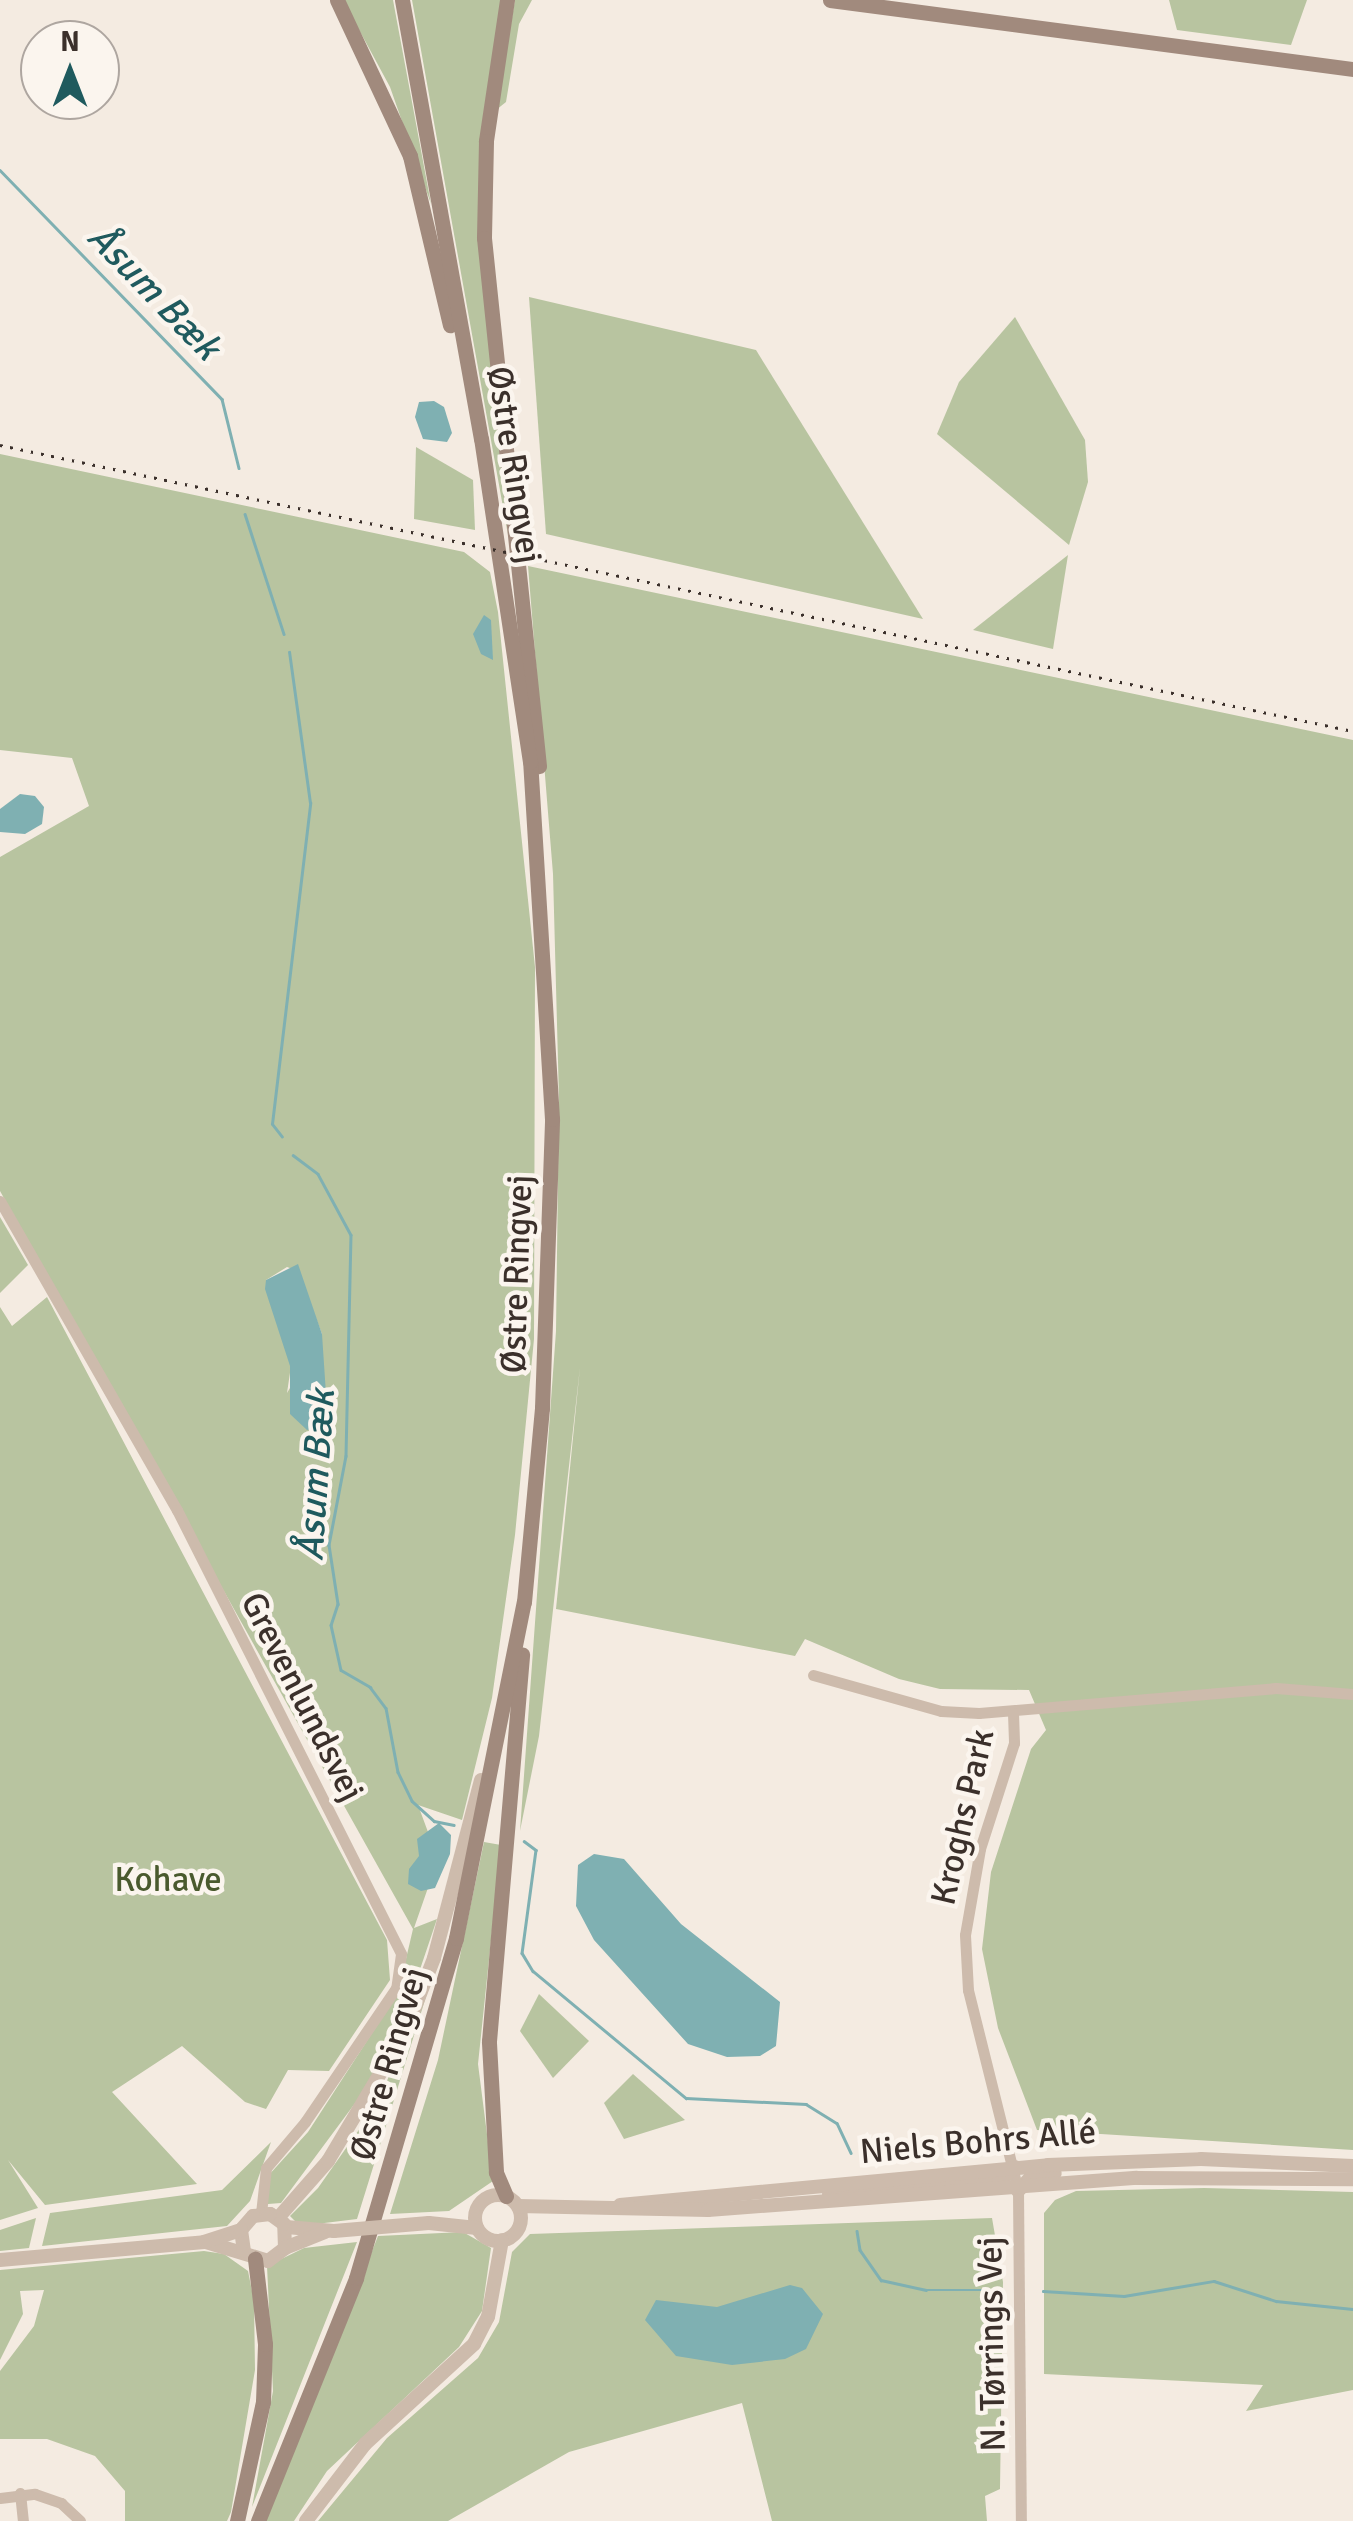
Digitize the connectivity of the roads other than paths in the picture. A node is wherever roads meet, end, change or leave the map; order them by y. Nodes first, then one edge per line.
1 (337, 0) edge
2 (402, 0) edge
3 (507, 0) edge
4 (830, 0) edge
5 (1353, 69) edge
6 (481, 439) junction
7 (540, 870) junction
8 (0, 1201) edge
9 (524, 1602) junction
10 (813, 1675) dead end
11 (1353, 1694) edge
12 (504, 1708) junction
13 (1013, 1713) junction
14 (1276, 2162) junction
15 (1353, 2166) edge
16 (1016, 2167) junction
17 (1353, 2179) edge
18 (1018, 2191) junction
19 (512, 2201) junction
20 (478, 2206) junction
21 (610, 2208) junction
22 (554, 2211) junction
23 (668, 2211) junction
24 (261, 2214) junction
25 (282, 2222) junction
26 (435, 2223) junction
27 (519, 2226) junction
28 (477, 2228) junction
29 (241, 2230) junction
30 (330, 2231) junction
31 (502, 2240) junction
32 (204, 2242) junction
33 (285, 2248) junction
34 (250, 2255) junction
35 (0, 2260) edge
36 (20, 2493) junction
37 (0, 2498) edge
38 (23, 2521) edge
39 (80, 2521) edge
40 (237, 2521) edge
41 (258, 2521) edge
42 (306, 2521) edge
43 (1021, 2521) edge

1 - 6 main road
2 - 6 main road, Østre Ringvej
3 - 7 main road
4 - 5 main road
6 - 7 main road, Østre Ringvej
7 - 9 main road, Østre Ringvej
8 - 24 street, Grevenlundsvej
9 - 12 main road, Østre Ringvej
9 - 19 main road
10 - 13 street, Kroghs Park
11 - 13 street, Kroghs Park
12 - 25 street
12 - 41 main road, Østre Ringvej
13 - 16 street, Kroghs Park
14 - 15 street, Niels Bohrs Allé
14 - 16 street, Niels Bohrs Allé
14 - 18 street
16 - 18 street, N. Tørrings Vej
16 - 21 street, Niels Bohrs Allé
16 - 23 street
17 - 18 street, Niels Bohrs Allé
18 - 23 street, Niels Bohrs Allé
18 - 43 street, N. Tørrings Vej
19 - 20 street
19 - 22 street, Niels Bohrs Allé
19 - 27 street
20 - 26 street
20 - 28 street
21 - 22 street, Niels Bohrs Allé
21 - 23 street, Niels Bohrs Allé
22 - 27 street, Niels Bohrs Allé
24 - 25 street
24 - 29 street
25 - 30 street
25 - 33 street
26 - 28 street
26 - 30 street, bridge
27 - 31 street
28 - 31 street
29 - 32 street
29 - 34 street
30 - 33 street
31 - 42 street
32 - 34 street
32 - 35 street
33 - 34 street
34 - 40 main road
36 - 37 street
36 - 38 street
36 - 39 street

